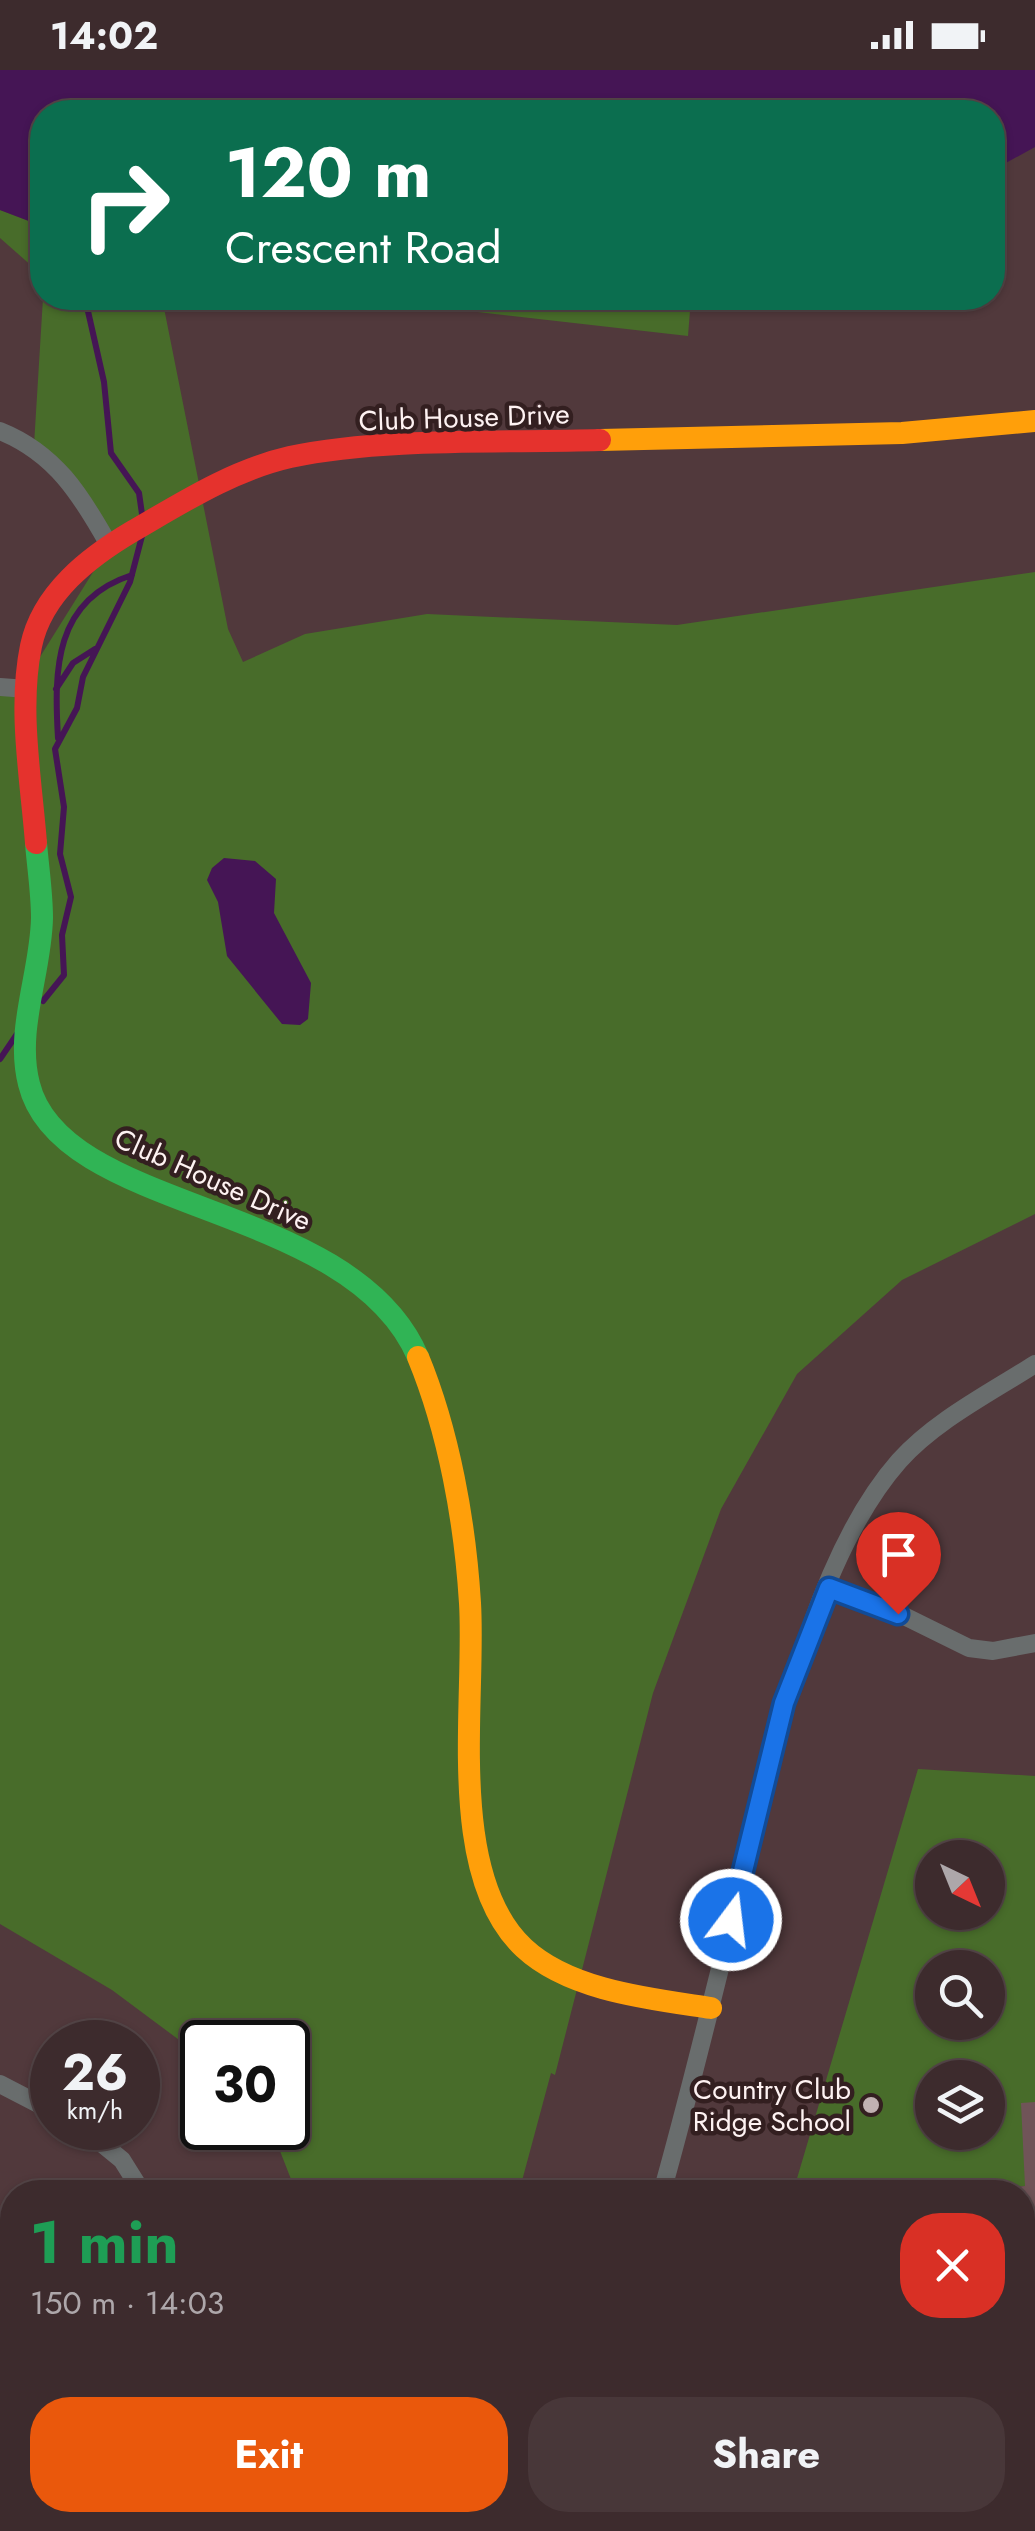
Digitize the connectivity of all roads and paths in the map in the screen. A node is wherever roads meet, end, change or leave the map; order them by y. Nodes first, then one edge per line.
1 (1035, 421) edge
2 (0, 431) edge
3 (110, 545) junction
4 (0, 687) edge
5 (27, 690) junction
6 (1035, 1364) edge
7 (829, 1588) junction
8 (1035, 1644) edge
9 (711, 2008) junction
10 (0, 2084) edge
11 (30, 2100) edge
12 (110, 2150) edge
13 (134, 2180) edge
14 (666, 2180) edge

1 - 3 street, Club House Drive
2 - 3 street
3 - 5 street, Club House Drive
4 - 5 street
5 - 9 street, Club House Drive
6 - 7 street
7 - 8 street
7 - 9 street
9 - 14 street
10 - 11 street
12 - 13 street

